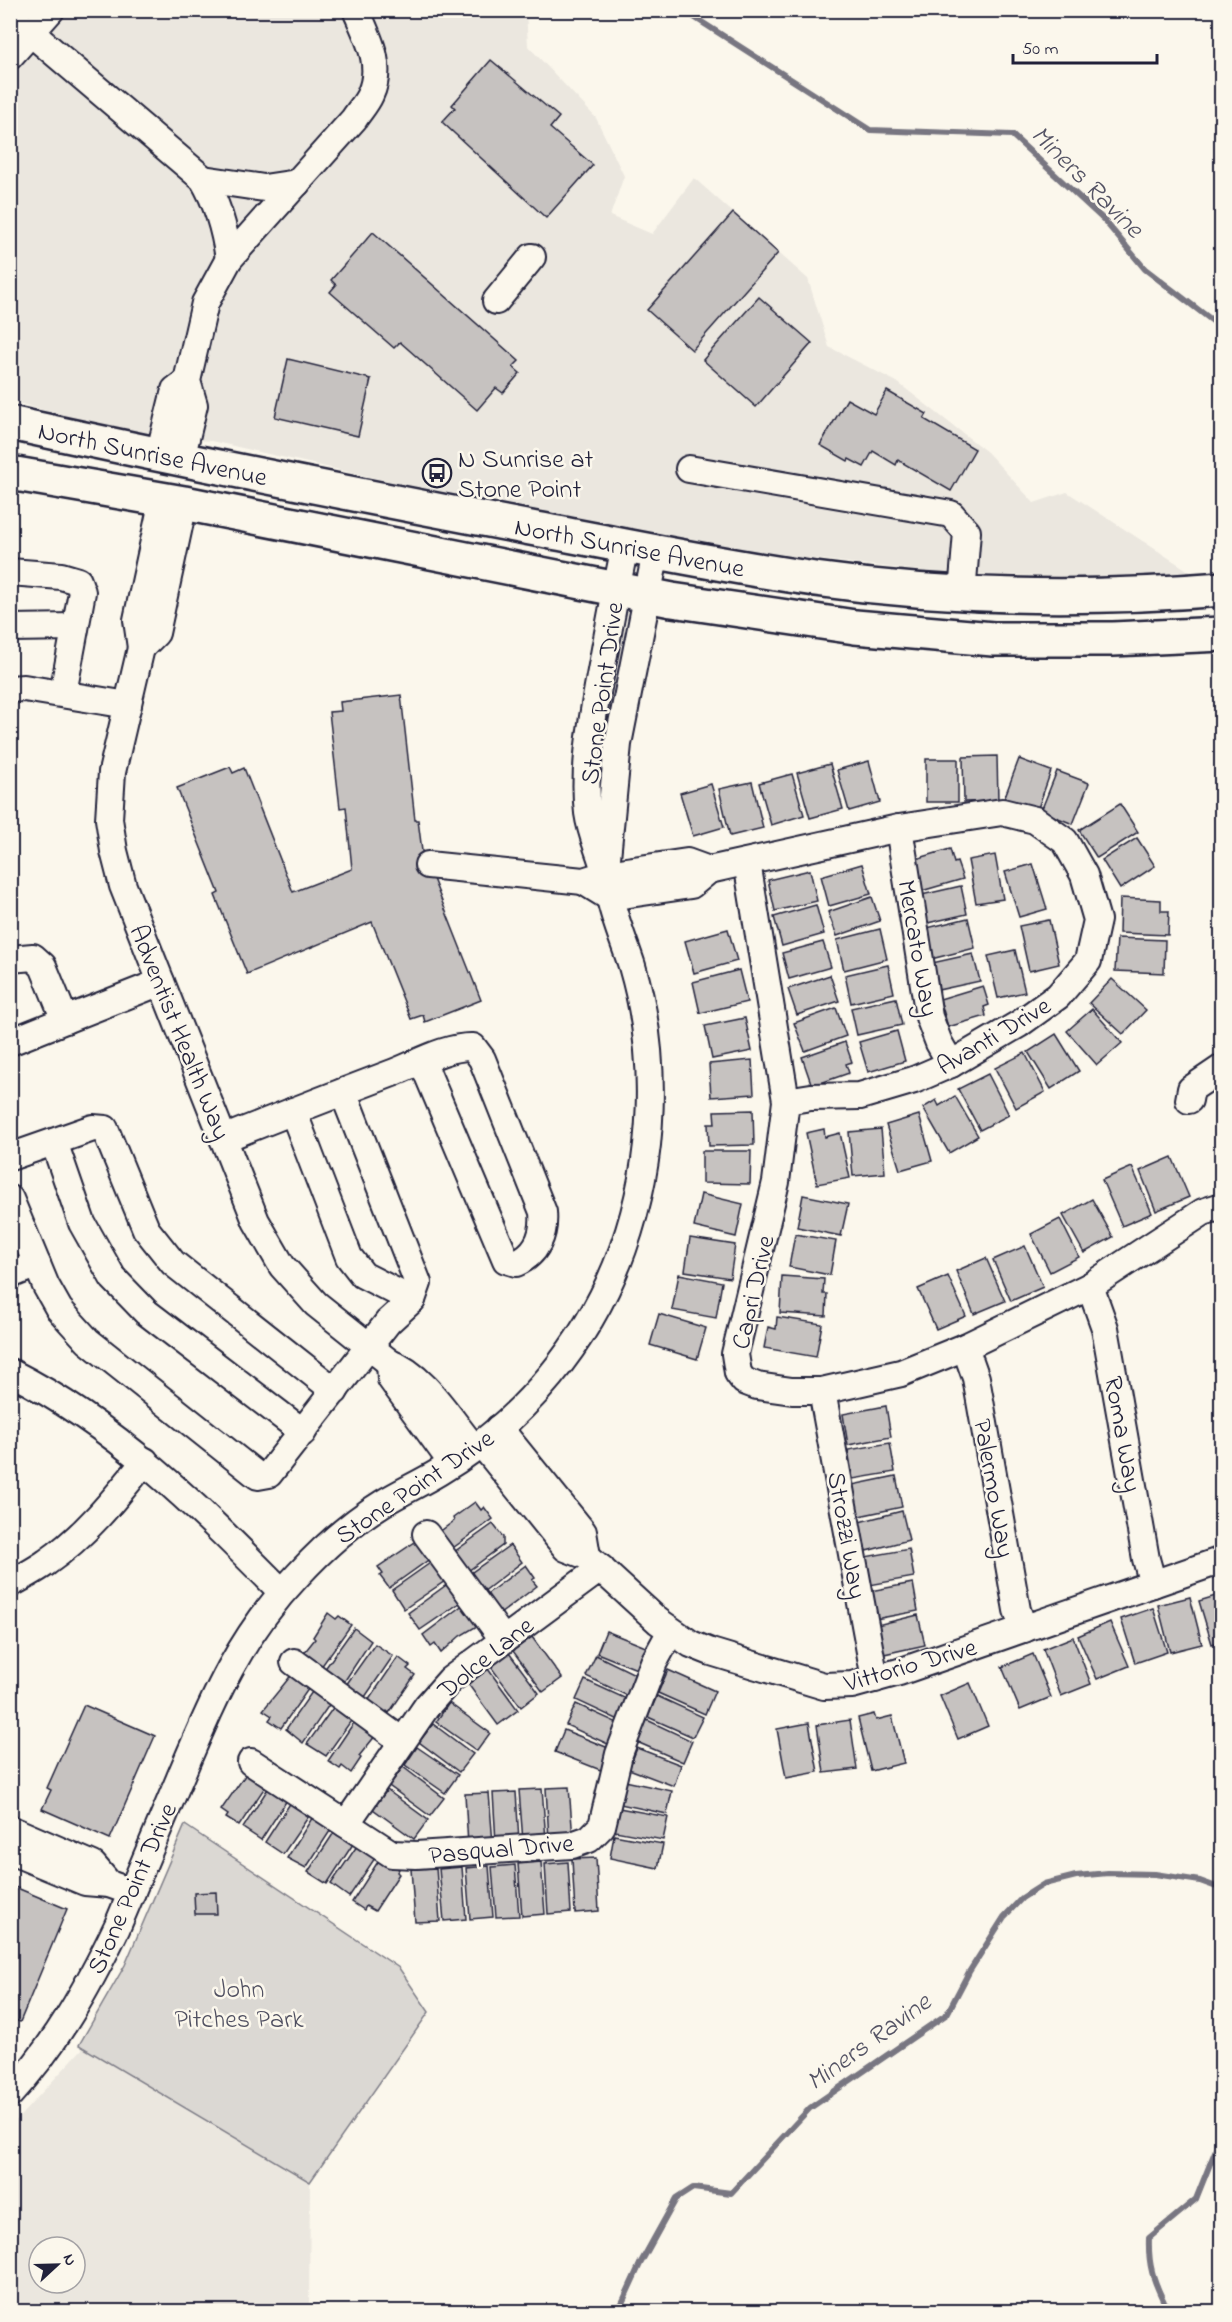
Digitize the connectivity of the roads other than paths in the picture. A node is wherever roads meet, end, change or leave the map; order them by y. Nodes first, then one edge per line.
1 (51, 10) edge
2 (356, 10) edge
3 (10, 15) edge
4 (31, 33) junction
5 (10, 56) edge
6 (204, 179) junction
7 (297, 183) junction
8 (532, 257) dead end
9 (230, 260) junction
10 (496, 301) dead end
11 (10, 423) edge
12 (10, 454) edge
13 (170, 457) junction
14 (689, 469) dead end
15 (10, 473) edge
16 (173, 501) junction
17 (419, 507) junction
18 (641, 549) junction
19 (10, 572) edge
20 (616, 588) junction
21 (1221, 589) edge
22 (962, 594) junction
23 (648, 595) junction
24 (10, 627) edge
25 (75, 627) junction
26 (1221, 634) edge
27 (10, 689) edge
28 (63, 693) junction
29 (128, 705) junction
30 (899, 828) junction
31 (747, 862) junction
32 (428, 865) dead end
33 (599, 884) junction
34 (10, 959) edge
35 (161, 982) junction
36 (66, 1020) junction
37 (10, 1041) edge
38 (422, 1062) junction
39 (951, 1065) junction
40 (1221, 1068) edge
41 (343, 1092) junction
42 (1189, 1100) dead end
43 (786, 1101) junction
44 (293, 1111) junction
45 (223, 1138) junction
46 (54, 1142) junction
47 (10, 1157) edge
48 (1221, 1206) edge
49 (12, 1209) edge
50 (37, 1264) junction
51 (10, 1275) edge
52 (1090, 1286) junction
53 (412, 1300) junction
54 (370, 1347) junction
55 (964, 1347) junction
56 (390, 1363) junction
57 (10, 1372) edge
58 (335, 1391) junction
59 (822, 1391) junction
60 (303, 1432) junction
61 (485, 1440) junction
62 (145, 1461) junction
63 (452, 1463) junction
64 (426, 1534) dead end
65 (1221, 1560) edge
66 (594, 1562) junction
67 (10, 1584) edge
68 (1153, 1584) junction
69 (282, 1592) junction
70 (1024, 1629) junction
71 (671, 1631) junction
72 (503, 1639) junction
73 (294, 1662) dead end
74 (875, 1679) junction
75 (402, 1741) junction
76 (251, 1762) dead end
77 (346, 1824) junction
78 (10, 1829) edge
79 (10, 1851) edge
80 (120, 1888) junction
81 (10, 2094) edge

1 - 4 street
2 - 7 street
3 - 4 street
4 - 5 street
4 - 6 street
6 - 7 street
6 - 9 street
7 - 9 street
8 - 10 street
9 - 13 street
11 - 13 main road, North Sunrise Avenue
12 - 13 main road
13 - 17 main road, North Sunrise Avenue
14 - 22 street
15 - 16 main road, North Sunrise Avenue
16 - 17 main road
16 - 20 main road, North Sunrise Avenue
16 - 29 street, Adventist Health Way
17 - 18 main road, North Sunrise Avenue
18 - 20 street, Stone Point Drive
18 - 22 main road, North Sunrise Avenue
18 - 23 street, Stone Point Drive
19 - 25 street
20 - 23 main road, North Sunrise Avenue
20 - 33 street, Stone Point Drive
21 - 22 main road, North Sunrise Avenue
23 - 26 main road, North Sunrise Avenue
23 - 33 street, Stone Point Drive
24 - 25 street
25 - 28 street
27 - 28 street
28 - 29 street
29 - 35 street, Adventist Health Way
30 - 31 street, Avanti Drive
30 - 39 street, Mercato Way
30 - 39 street, Avanti Drive
31 - 33 street, Avanti Drive
31 - 43 street, Capri Drive
32 - 33 street, Avanti Drive
33 - 61 street, Stone Point Drive
34 - 36 street
35 - 36 street
35 - 45 street, Adventist Health Way
36 - 37 street
38 - 38 street
38 - 41 street
39 - 43 street, Avanti Drive
40 - 42 street
41 - 44 street
41 - 53 street
43 - 59 street, Capri Drive
44 - 45 street
44 - 53 street
45 - 54 street, Adventist Health Way
46 - 47 street
46 - 58 street
46 - 60 street
48 - 52 street, Capri Drive
49 - 50 street
50 - 51 street
50 - 60 street
52 - 55 street, Capri Drive
52 - 68 street, Roma Way
53 - 54 street
54 - 56 street, Adventist Health Way
54 - 58 street
55 - 59 street, Capri Drive
55 - 70 street, Palermo Way
56 - 61 street, Adventist Health Way
56 - 63 street
57 - 62 street
58 - 60 street
59 - 74 street, Strozzi Way
61 - 63 street, Stone Point Drive
61 - 66 street, Vittorio Drive
62 - 67 street
62 - 69 street
63 - 69 street, Stone Point Drive
64 - 72 street
65 - 68 street, Vittorio Drive
66 - 71 street, Vittorio Drive
66 - 72 street, Dolce Lane
68 - 70 street, Vittorio Drive
69 - 80 street, Stone Point Drive
70 - 74 street, Vittorio Drive
71 - 74 street, Vittorio Drive
71 - 77 street, Pasqual Drive
72 - 75 street, Dolce Lane
73 - 75 street
75 - 77 street, Dolce Lane
76 - 77 street, Pasqual Drive
78 - 80 street
79 - 80 street
80 - 81 street, Stone Point Drive

